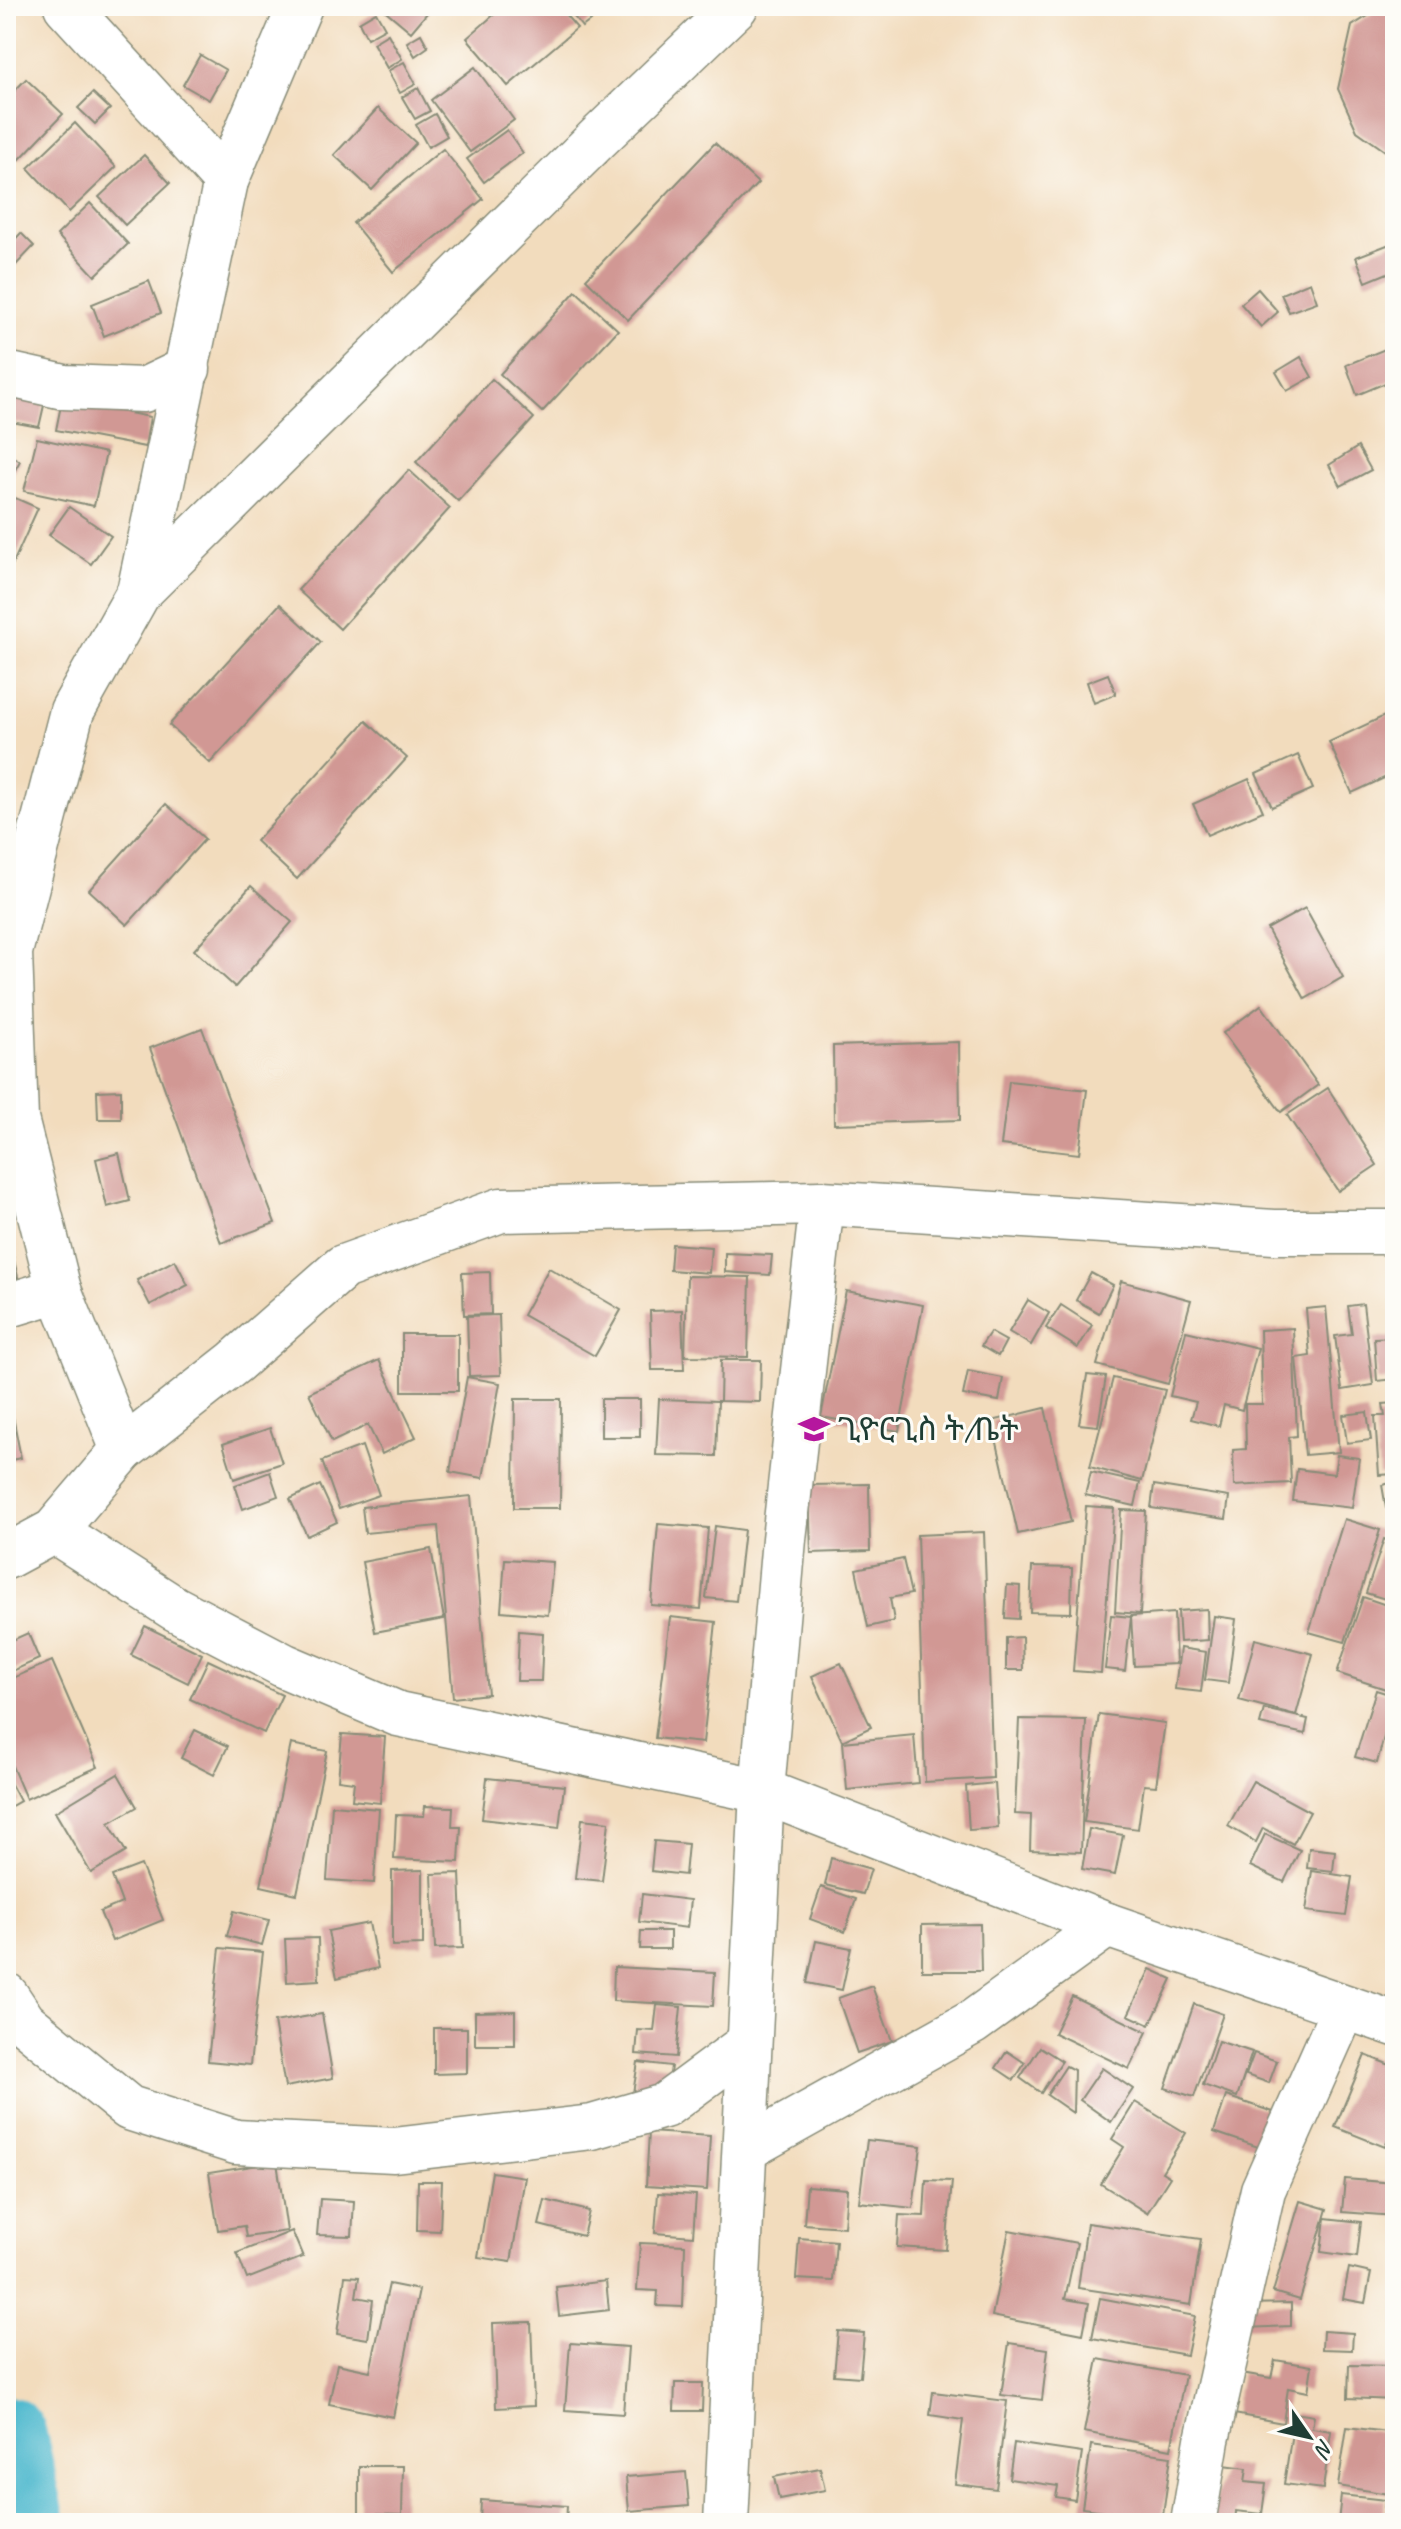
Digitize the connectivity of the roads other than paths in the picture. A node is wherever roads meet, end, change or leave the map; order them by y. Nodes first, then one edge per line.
1 (66, 6) edge
2 (300, 6) edge
3 (736, 6) edge
4 (226, 181) junction
5 (188, 369) junction
6 (6, 374) edge
7 (139, 592) junction
8 (10, 932) edge
9 (822, 1203) junction
10 (1395, 1232) edge
11 (59, 1290) junction
12 (6, 1306) edge
13 (123, 1450) junction
14 (54, 1531) junction
15 (6, 1557) edge
16 (762, 1791) junction
17 (1107, 1925) junction
18 (6, 1995) edge
19 (1344, 2008) junction
20 (1395, 2024) edge
21 (748, 2044) junction
22 (747, 2148) junction
23 (726, 2523) edge
24 (1193, 2523) edge

1 - 4 street
2 - 4 street
3 - 7 street
4 - 5 street
5 - 6 street
5 - 7 street
7 - 8 street
8 - 11 street
9 - 10 street
9 - 13 street
9 - 16 street
11 - 12 street
11 - 13 street
13 - 14 street
14 - 15 street
14 - 16 street
16 - 17 street
16 - 21 street
17 - 19 street
17 - 22 street
18 - 21 street
19 - 20 street
19 - 24 street
21 - 22 street
22 - 23 street

